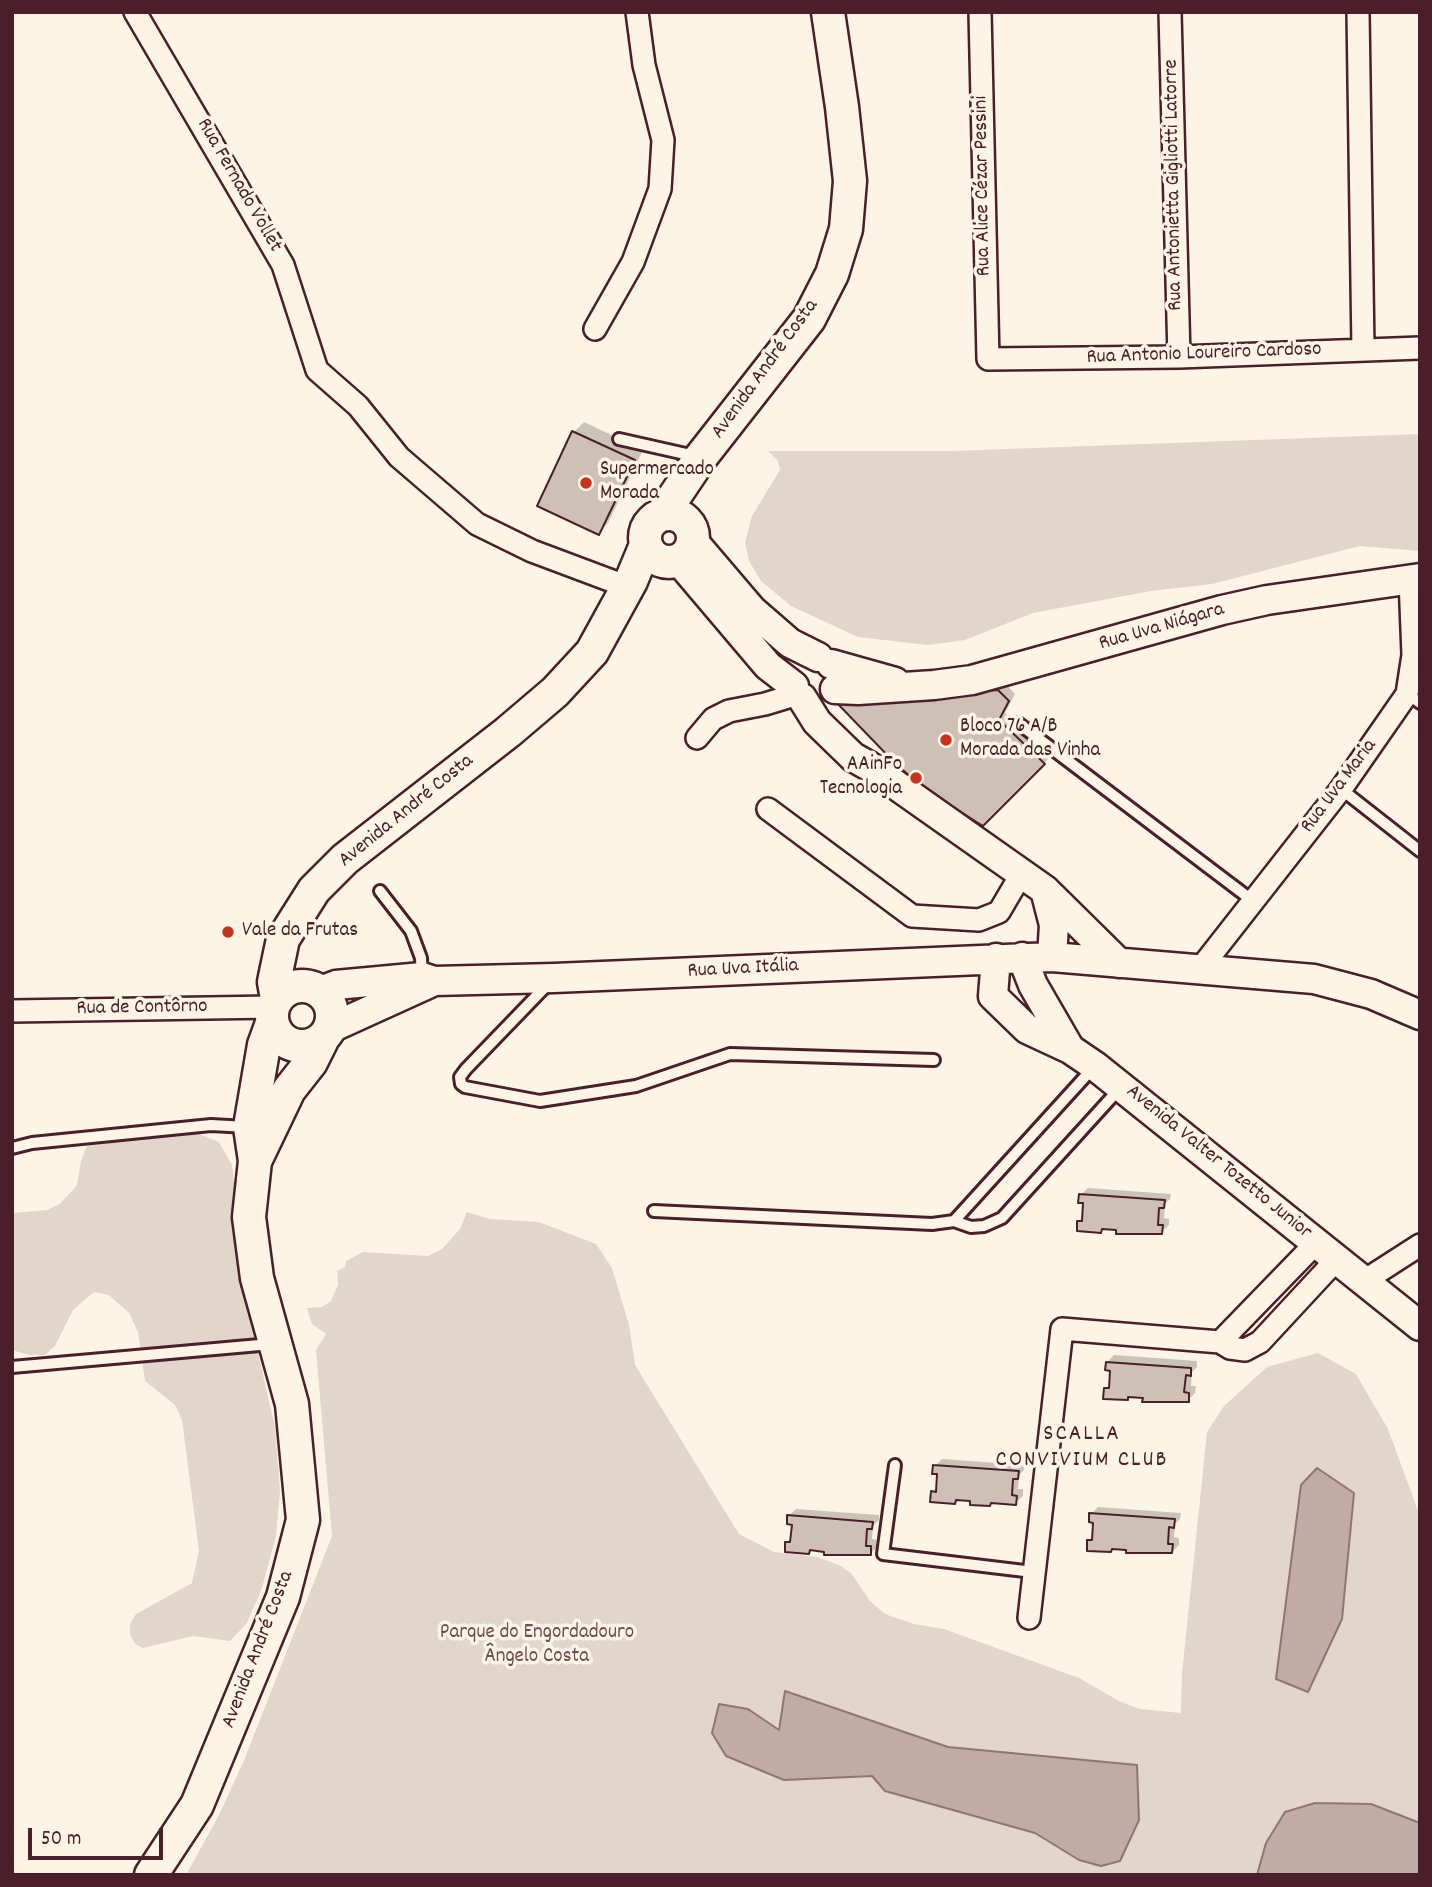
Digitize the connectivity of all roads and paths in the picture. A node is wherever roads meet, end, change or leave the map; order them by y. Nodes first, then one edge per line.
1 (135, 12) edge
2 (637, 12) edge
3 (828, 12) edge
4 (980, 12) edge
5 (1170, 12) edge
6 (1358, 12) edge
7 (595, 329) dead end
8 (1420, 348) edge
9 (1363, 350) junction
10 (1179, 357) junction
11 (988, 359) joint
12 (620, 439) dead end
13 (695, 466) junction
14 (675, 549) junction
15 (1415, 579) edge
16 (630, 584) junction
17 (815, 684) junction
18 (1414, 698) edge
19 (1018, 723) dead end
20 (697, 738) dead end
21 (1341, 789) junction
22 (768, 809) dead end
23 (1420, 851) edge
24 (1022, 873) junction
25 (1045, 890) junction
26 (380, 891) dead end
27 (1253, 901) junction
28 (295, 920) junction
29 (1009, 957) junction
30 (1060, 957) junction
31 (950, 960) junction
32 (1119, 963) junction
33 (1200, 968) junction
34 (554, 978) junction
35 (426, 982) junction
36 (315, 989) junction
37 (993, 996) junction
38 (1044, 1003) junction
39 (274, 1009) junction
40 (12, 1011) edge
41 (1420, 1015) edge
42 (326, 1034) junction
43 (1070, 1049) junction
44 (934, 1060) dead end
45 (1095, 1066) junction
46 (1122, 1086) junction
47 (250, 1127) junction
48 (12, 1148) edge
49 (255, 1161) junction
50 (654, 1211) dead end
51 (954, 1221) junction
52 (1420, 1245) edge
53 (1327, 1251) junction
54 (1364, 1281) junction
55 (1420, 1326) edge
56 (1220, 1342) junction
57 (275, 1344) junction
58 (12, 1367) edge
59 (895, 1465) dead end
60 (1033, 1572) junction
61 (1029, 1618) dead end
62 (151, 1875) edge

1 - 16 street, Rua Fernado Vollet
2 - 7 street
3 - 13 main road, Avenida André Costa
4 - 11 street, Rua Alice Cézar Pessini
5 - 10 street, Rua Antonietta Gigliotti Latorre
6 - 9 street
8 - 9 street, Rua Antonio Loureiro Cardoso
9 - 10 street, Rua Antonio Loureiro Cardoso
10 - 11 street, Rua Antonio Loureiro Cardoso
12 - 13 lane
13 - 14 main road
13 - 14 main road, Avenida André Costa
14 - 16 main road
14 - 17 street, Rua Uva Niágara
14 - 17 street, Rua Uva Niágara
15 - 17 street, Rua Uva Niágara
15 - 18 street, Rua Uva Maria
16 - 28 main road, Avenida André Costa
17 - 20 street
17 - 24 street
18 - 21 street, Rua Uva Maria
19 - 27 lane
21 - 23 lane
21 - 27 street, Rua Uva Maria
22 - 24 street
24 - 25 street
25 - 30 street
25 - 32 street
26 - 35 lane
27 - 33 street, Rua Uva Maria
28 - 36 main road
28 - 39 main road, Avenida André Costa
29 - 30 street, Rua Uva Itália
29 - 31 street, Rua Uva Itália
29 - 37 street
29 - 38 street, Avenida Valter Tozetto Junior
30 - 32 street, Rua Uva Itália
30 - 38 street
31 - 34 street, Rua Uva Itália
31 - 37 street, Avenida Valter Tozetto Junior
32 - 33 street, Rua Uva Itália
33 - 41 street, Rua Uva Itália
34 - 35 street, Rua Uva Itália
34 - 44 lane
35 - 36 street, Rua Uva Itália
35 - 42 street, Rua Uva Itália
36 - 39 main road
36 - 42 main road
37 - 43 street, Avenida Valter Tozetto Junior
38 - 43 street, Avenida Valter Tozetto Junior
39 - 40 street, Rua de Contôrno
39 - 42 main road
39 - 47 main road, Avenida André Costa
42 - 49 main road, Avenida André Costa
43 - 45 street, Avenida Valter Tozetto Junior
45 - 46 street, Avenida Valter Tozetto Junior
45 - 51 lane
46 - 51 lane
46 - 53 street, Avenida Valter Tozetto Junior
47 - 48 lane
47 - 49 main road, Avenida André Costa
49 - 57 main road, Avenida André Costa
50 - 51 lane
52 - 54 street
53 - 54 street, Avenida Valter Tozetto Junior
53 - 56 street
53 - 56 street
54 - 55 street, Avenida Valter Tozetto Junior
56 - 60 street
57 - 58 lane
57 - 62 main road, Avenida André Costa
59 - 60 lane
60 - 61 street

